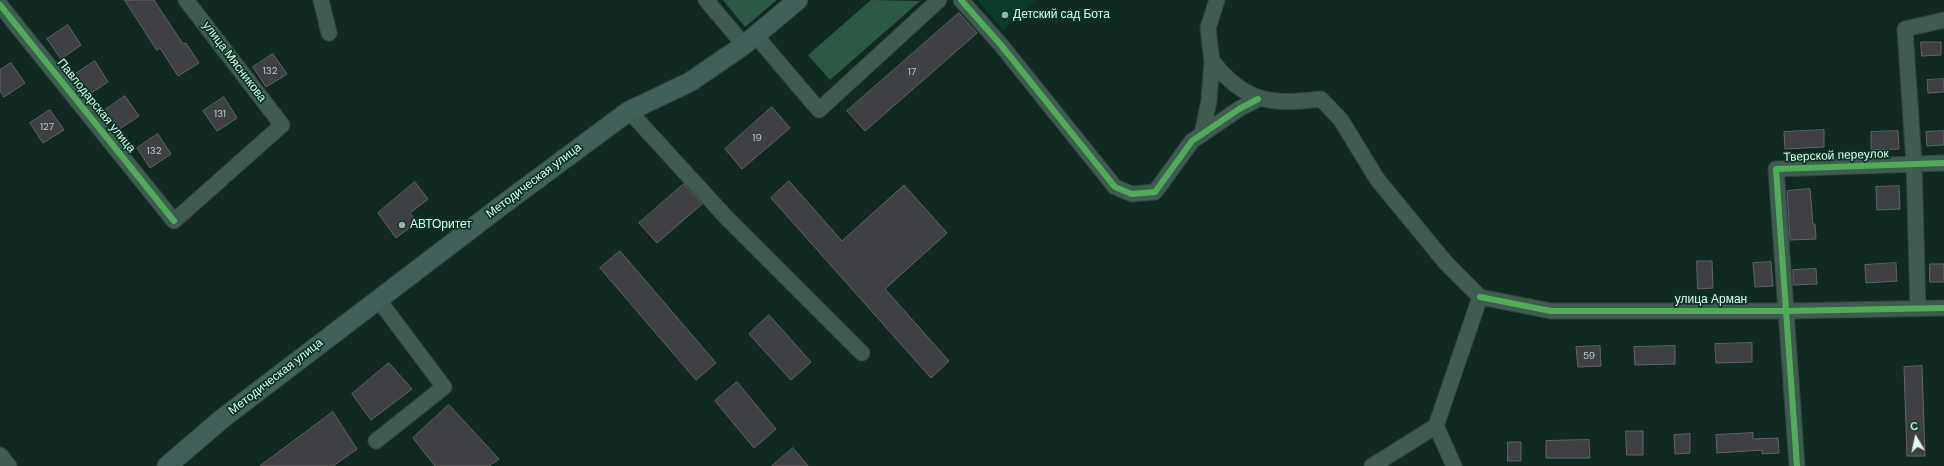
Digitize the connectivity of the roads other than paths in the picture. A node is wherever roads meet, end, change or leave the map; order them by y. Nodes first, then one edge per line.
1 (186, 0) edge
2 (320, 0) edge
3 (706, 0) edge
4 (798, 0) edge
5 (939, 0) edge
6 (961, 0) edge
7 (1217, 0) edge
8 (0, 5) edge
9 (1944, 20) edge
10 (329, 33) dead end
11 (750, 41) junction
12 (1212, 61) junction
13 (1258, 99) junction
14 (630, 111) junction
15 (1202, 134) junction
16 (1944, 163) edge
17 (1914, 164) junction
18 (174, 221) joint
19 (1480, 297) junction
20 (378, 299) junction
21 (1944, 308) edge
22 (1918, 309) junction
23 (1786, 311) junction
24 (862, 353) dead end
25 (1436, 426) junction
26 (376, 441) dead end
27 (0, 455) edge
28 (9, 466) edge
29 (167, 466) edge
30 (1372, 466) edge
31 (1454, 466) edge
32 (1797, 466) edge

1 - 18 street, улица Мясникова
2 - 10 street
3 - 11 street
4 - 11 main road, Методическая улица
5 - 11 street
6 - 15 street
7 - 12 street
8 - 18 street, Павлодарская улица
9 - 17 street
11 - 14 main road, Методическая улица
12 - 13 street
12 - 15 street
13 - 15 street
13 - 19 street
14 - 20 main road, Методическая улица
14 - 24 street
16 - 17 street, Тверской переулок
17 - 22 street
17 - 23 street, Тверской переулок
19 - 23 street, улица Арман
19 - 25 street
20 - 26 street
20 - 29 main road, Методическая улица
21 - 22 street, улица Арман
22 - 23 street, улица Арман
23 - 32 street
25 - 30 street
25 - 31 street
27 - 28 street

